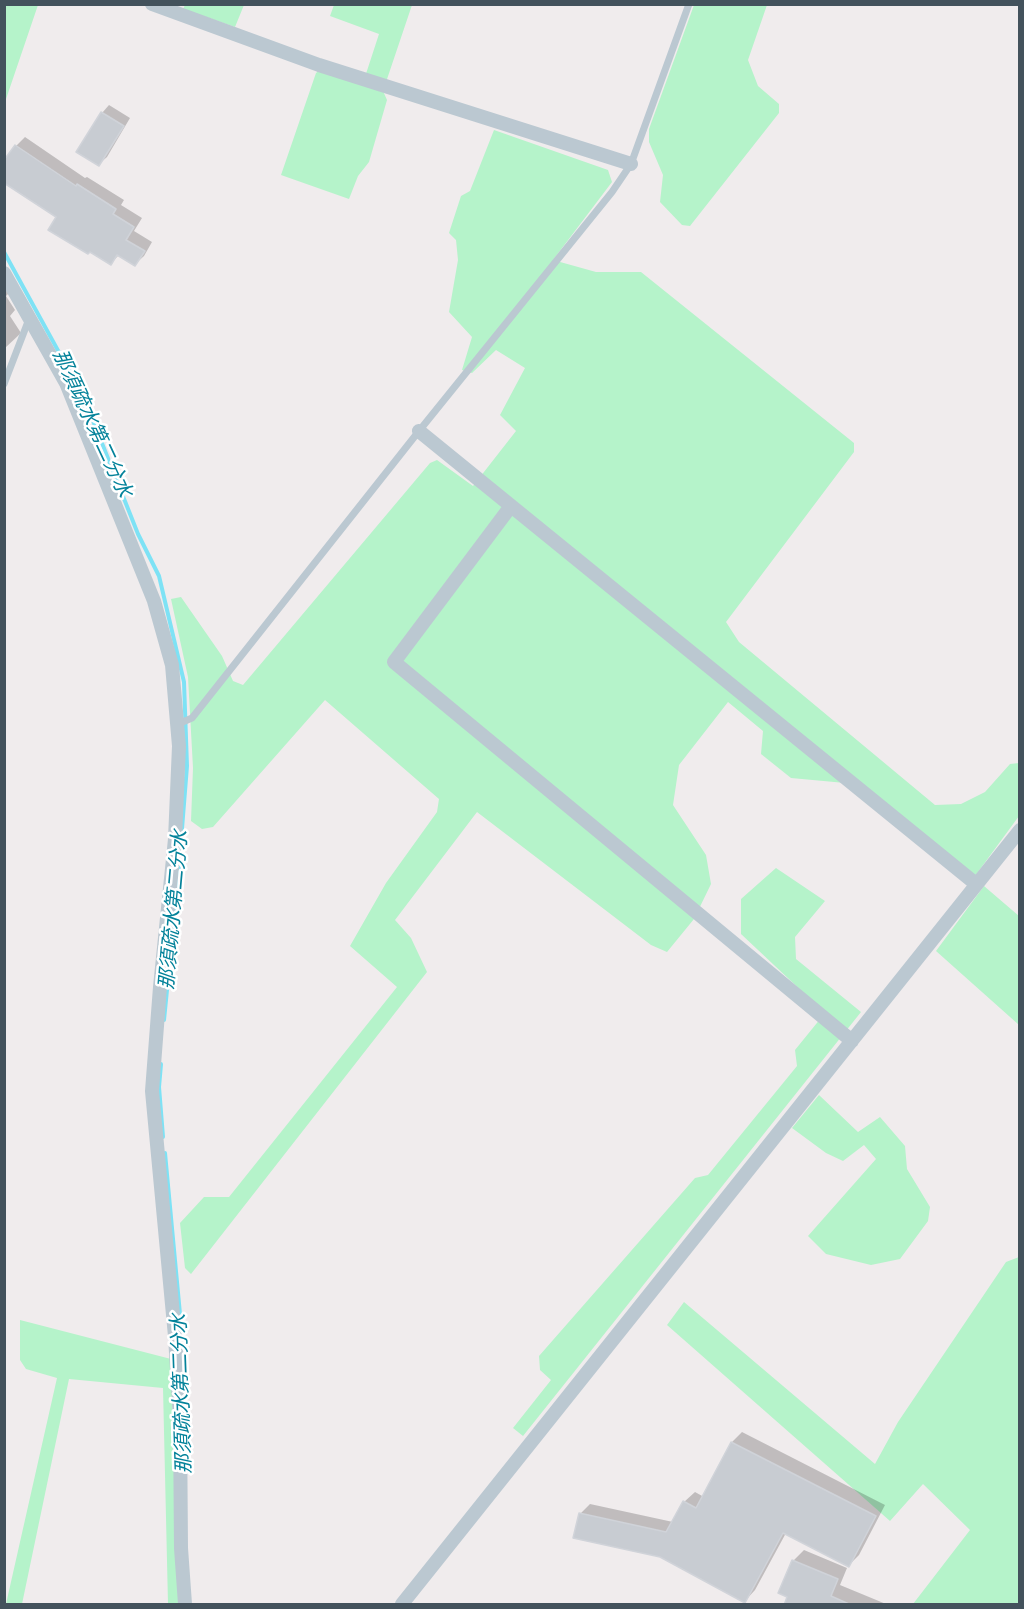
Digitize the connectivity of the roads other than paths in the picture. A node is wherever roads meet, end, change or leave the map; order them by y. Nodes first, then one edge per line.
1 (152, 4) edge
2 (689, 4) edge
3 (631, 164) junction
4 (4, 273) edge
5 (30, 317) junction
6 (4, 384) edge
7 (419, 431) junction
8 (511, 506) junction
9 (178, 724) junction
10 (1020, 830) edge
11 (976, 884) junction
12 (852, 1041) junction
13 (185, 1605) edge
14 (402, 1605) edge

1 - 3 street
2 - 3 lane
3 - 7 lane
4 - 5 street
5 - 6 lane
5 - 9 street
7 - 8 street
7 - 9 lane
8 - 11 street
8 - 12 street
9 - 13 street
10 - 11 street
11 - 12 street
12 - 14 street

